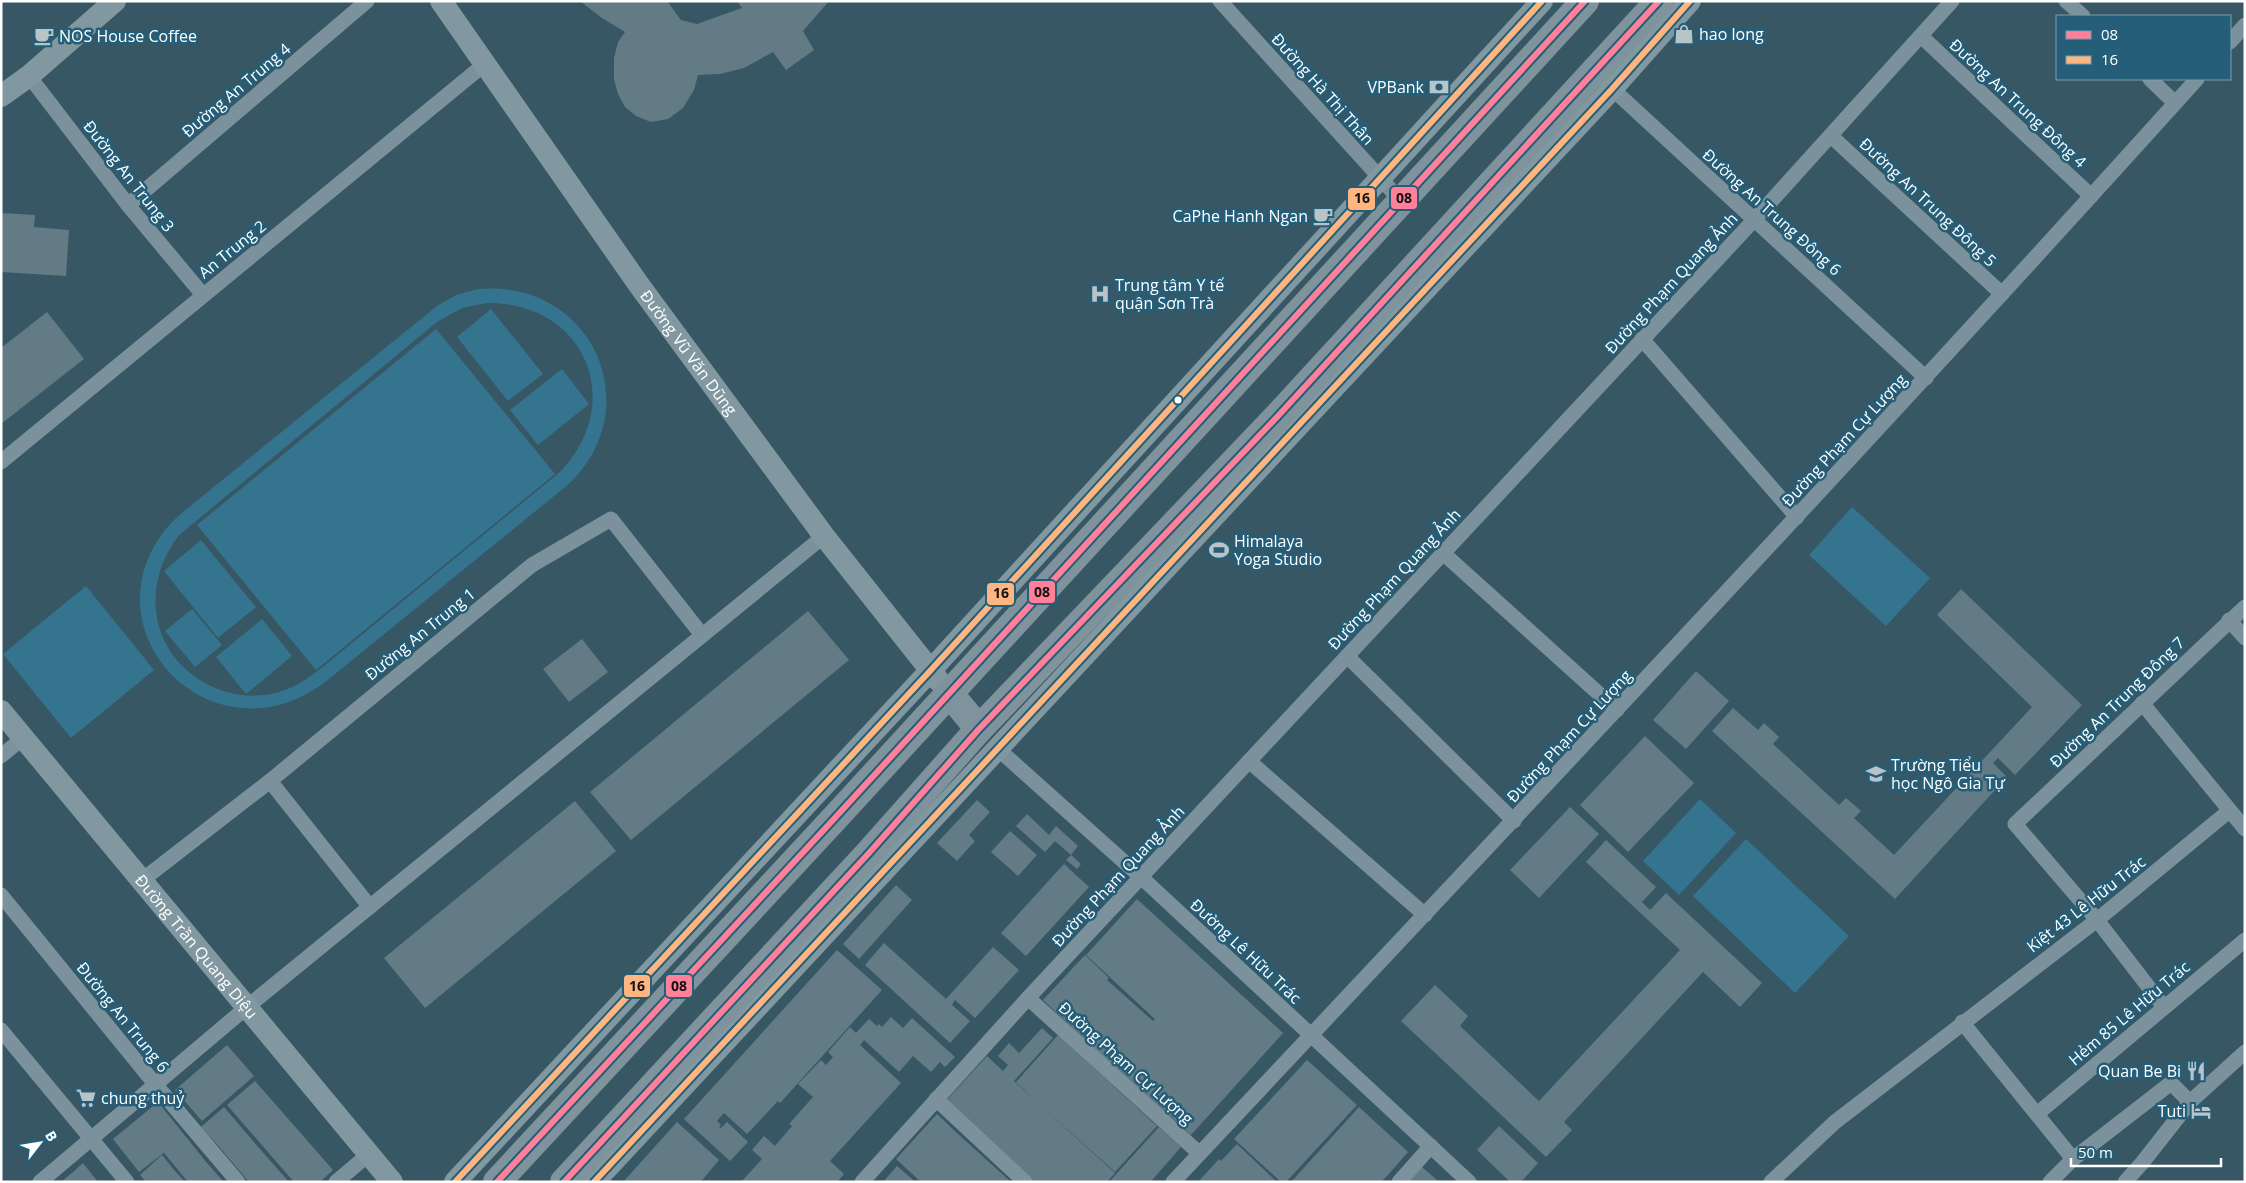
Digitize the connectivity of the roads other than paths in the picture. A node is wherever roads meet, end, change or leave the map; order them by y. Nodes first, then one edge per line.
1 (115, 1) edge
2 (367, 1) edge
3 (442, 1) edge
4 (1220, 1) edge
5 (1542, 1) edge
6 (1585, 1) edge
7 (1659, 1) edge
8 (1690, 1) edge
9 (1952, 1) edge
10 (2066, 1) edge
11 (2081, 15) edge
12 (2245, 25) edge
13 (1920, 36) junction
14 (2231, 41) edge
15 (486, 63) junction
16 (29, 76) junction
17 (1603, 80) junction
18 (2151, 80) edge
19 (2196, 80) edge
20 (1, 96) edge
21 (2176, 102) junction
22 (1831, 136) junction
23 (1380, 178) junction
24 (2091, 196) junction
25 (1401, 201) junction
26 (128, 205) junction
27 (1754, 220) junction
28 (2002, 294) junction
29 (203, 295) junction
30 (1642, 340) junction
31 (1926, 378) junction
32 (1, 462) edge
33 (1796, 517) junction
34 (824, 536) junction
35 (1443, 553) junction
36 (2245, 606) edge
37 (2230, 620) junction
38 (702, 635) junction
39 (2245, 638) edge
40 (1347, 656) junction
41 (930, 671) junction
42 (949, 693) junction
43 (2142, 703) junction
44 (1618, 710) junction
45 (1, 711) edge
46 (979, 729) junction
47 (23, 738) junction
48 (998, 748) junction
49 (1, 756) edge
50 (1249, 761) junction
51 (270, 781) junction
52 (2228, 811) junction
53 (1514, 821) junction
54 (2245, 829) edge
55 (1141, 877) junction
56 (142, 881) junction
57 (1, 894) edge
58 (370, 907) junction
59 (1425, 915) junction
60 (2097, 920) junction
61 (2245, 940) edge
62 (1028, 998) junction
63 (246, 1007) junction
64 (2164, 1007) junction
65 (1962, 1022) junction
66 (1, 1030) edge
67 (1311, 1035) junction
68 (2245, 1052) edge
69 (155, 1084) junction
70 (936, 1099) junction
71 (2190, 1102) junction
72 (2037, 1114) junction
73 (90, 1139) junction
74 (1431, 1146) junction
75 (1199, 1153) junction
76 (369, 1154) junction
77 (2073, 1159) junction
78 (40, 1182) edge
79 (127, 1182) edge
80 (238, 1182) edge
81 (336, 1182) edge
82 (392, 1182) edge
83 (455, 1182) edge
84 (497, 1182) edge
85 (564, 1182) edge
86 (594, 1182) edge
87 (862, 1182) edge
88 (1025, 1182) edge
89 (1173, 1182) edge
90 (1399, 1182) edge
91 (1469, 1182) edge
92 (1771, 1182) edge
93 (2050, 1182) edge
94 (2125, 1182) edge

1 - 16 street
2 - 26 street, Đường An Trung 4
3 - 15 street, Đường Vũ Văn Dũng
4 - 23 street, Đường Hà Thị Thân
5 - 23 street
6 - 25 highway
7 - 17 highway
8 - 17 street
9 - 13 street, Đường Phạm Quang Ảnh
10 - 11 street
12 - 14 street
13 - 22 street, Đường Phạm Quang Ảnh
13 - 24 street, Đường An Trung Đông 4
15 - 29 street, An Trung 2
15 - 34 street, Đường Vũ Văn Dũng
16 - 20 street
16 - 26 street, Đường An Trung 3
17 - 27 street, Đường An Trung Đông 6
17 - 46 highway
17 - 48 street
18 - 21 street
19 - 21 street, Đường Phạm Cự Lượng
21 - 24 street, Đường Phạm Cự Lượng
22 - 27 street, Đường Phạm Quang Ảnh
22 - 28 street, Đường An Trung Đông 5
23 - 25 street, Đường Hà Thị Thân
23 - 41 street
24 - 28 street, Đường Phạm Cự Lượng
25 - 42 highway
26 - 29 street, Đường An Trung 3
27 - 30 street, Đường Phạm Quang Ảnh
27 - 31 street, Đường An Trung Đông 6
28 - 31 street, Đường Phạm Cự Lượng
29 - 32 street, An Trung 2
30 - 33 street
30 - 35 street, Đường Phạm Quang Ảnh
31 - 33 street, Đường Phạm Cự Lượng
33 - 44 street, Đường Phạm Cự Lượng
34 - 38 street
34 - 41 street, Đường Vũ Văn Dũng
35 - 40 street, Đường Phạm Quang Ảnh
35 - 44 street
36 - 37 street, Đường An Trung Đông 7
37 - 39 street
37 - 43 street, Đường An Trung Đông 7
38 - 51 street, Đường An Trung 1
38 - 58 street
40 - 50 street, Đường Phạm Quang Ảnh
40 - 53 street, Đường Phạm Cự Lượng
41 - 42 street, Đường Vũ Văn Dũng
41 - 83 street
42 - 46 highway
42 - 84 highway
43 - 52 street
43 - 60 street, Đường An Trung Đông 7
44 - 53 street, Đường Phạm Cự Lượng
45 - 47 street, Đường Trần Quang Diệu
46 - 48 street
46 - 85 highway
47 - 49 street
47 - 56 street, Đường Trần Quang Diệu
48 - 55 street, Đường Lê Hữu Trác
48 - 86 street
50 - 55 street, Đường Phạm Quang Ảnh
50 - 59 street
51 - 56 street
51 - 58 street
52 - 54 street
52 - 60 street, Kiệt 43 Lê Hữu Trác
53 - 59 street, Đường Phạm Cự Lượng
55 - 62 street, Đường Phạm Quang Ảnh
55 - 67 street, Đường Lê Hữu Trác
56 - 63 street, Đường Trần Quang Diệu
57 - 69 street, Đường An Trung 6
58 - 63 street
59 - 67 street, Đường Phạm Cự Lượng
60 - 64 street
60 - 65 street, Kiệt 43 Lê Hữu Trác
61 - 64 street, Hẻm 85 Lê Hữu Trác
62 - 70 street, Đường Phạm Quang Ảnh
62 - 75 street, Đường Phạm Cự Lượng
63 - 69 street
63 - 76 street, Đường Trần Quang Diệu
64 - 72 street, Hẻm 85 Lê Hữu Trác
65 - 72 street
65 - 92 street, Kiệt 43 Lê Hữu Trác
66 - 73 street
67 - 74 street, Đường Lê Hữu Trác
67 - 75 street, Đường Phạm Cự Lượng
68 - 71 street
69 - 73 street
69 - 80 street, Đường An Trung 6
70 - 87 street, Đường Phạm Quang Ảnh
70 - 88 street
71 - 77 street
71 - 94 street
72 - 77 street
73 - 78 street
73 - 79 street
74 - 90 street
74 - 91 street, Đường Lê Hữu Trác
75 - 89 street, Đường Phạm Cự Lượng
76 - 81 street
76 - 82 street, Đường Trần Quang Diệu
77 - 93 street

